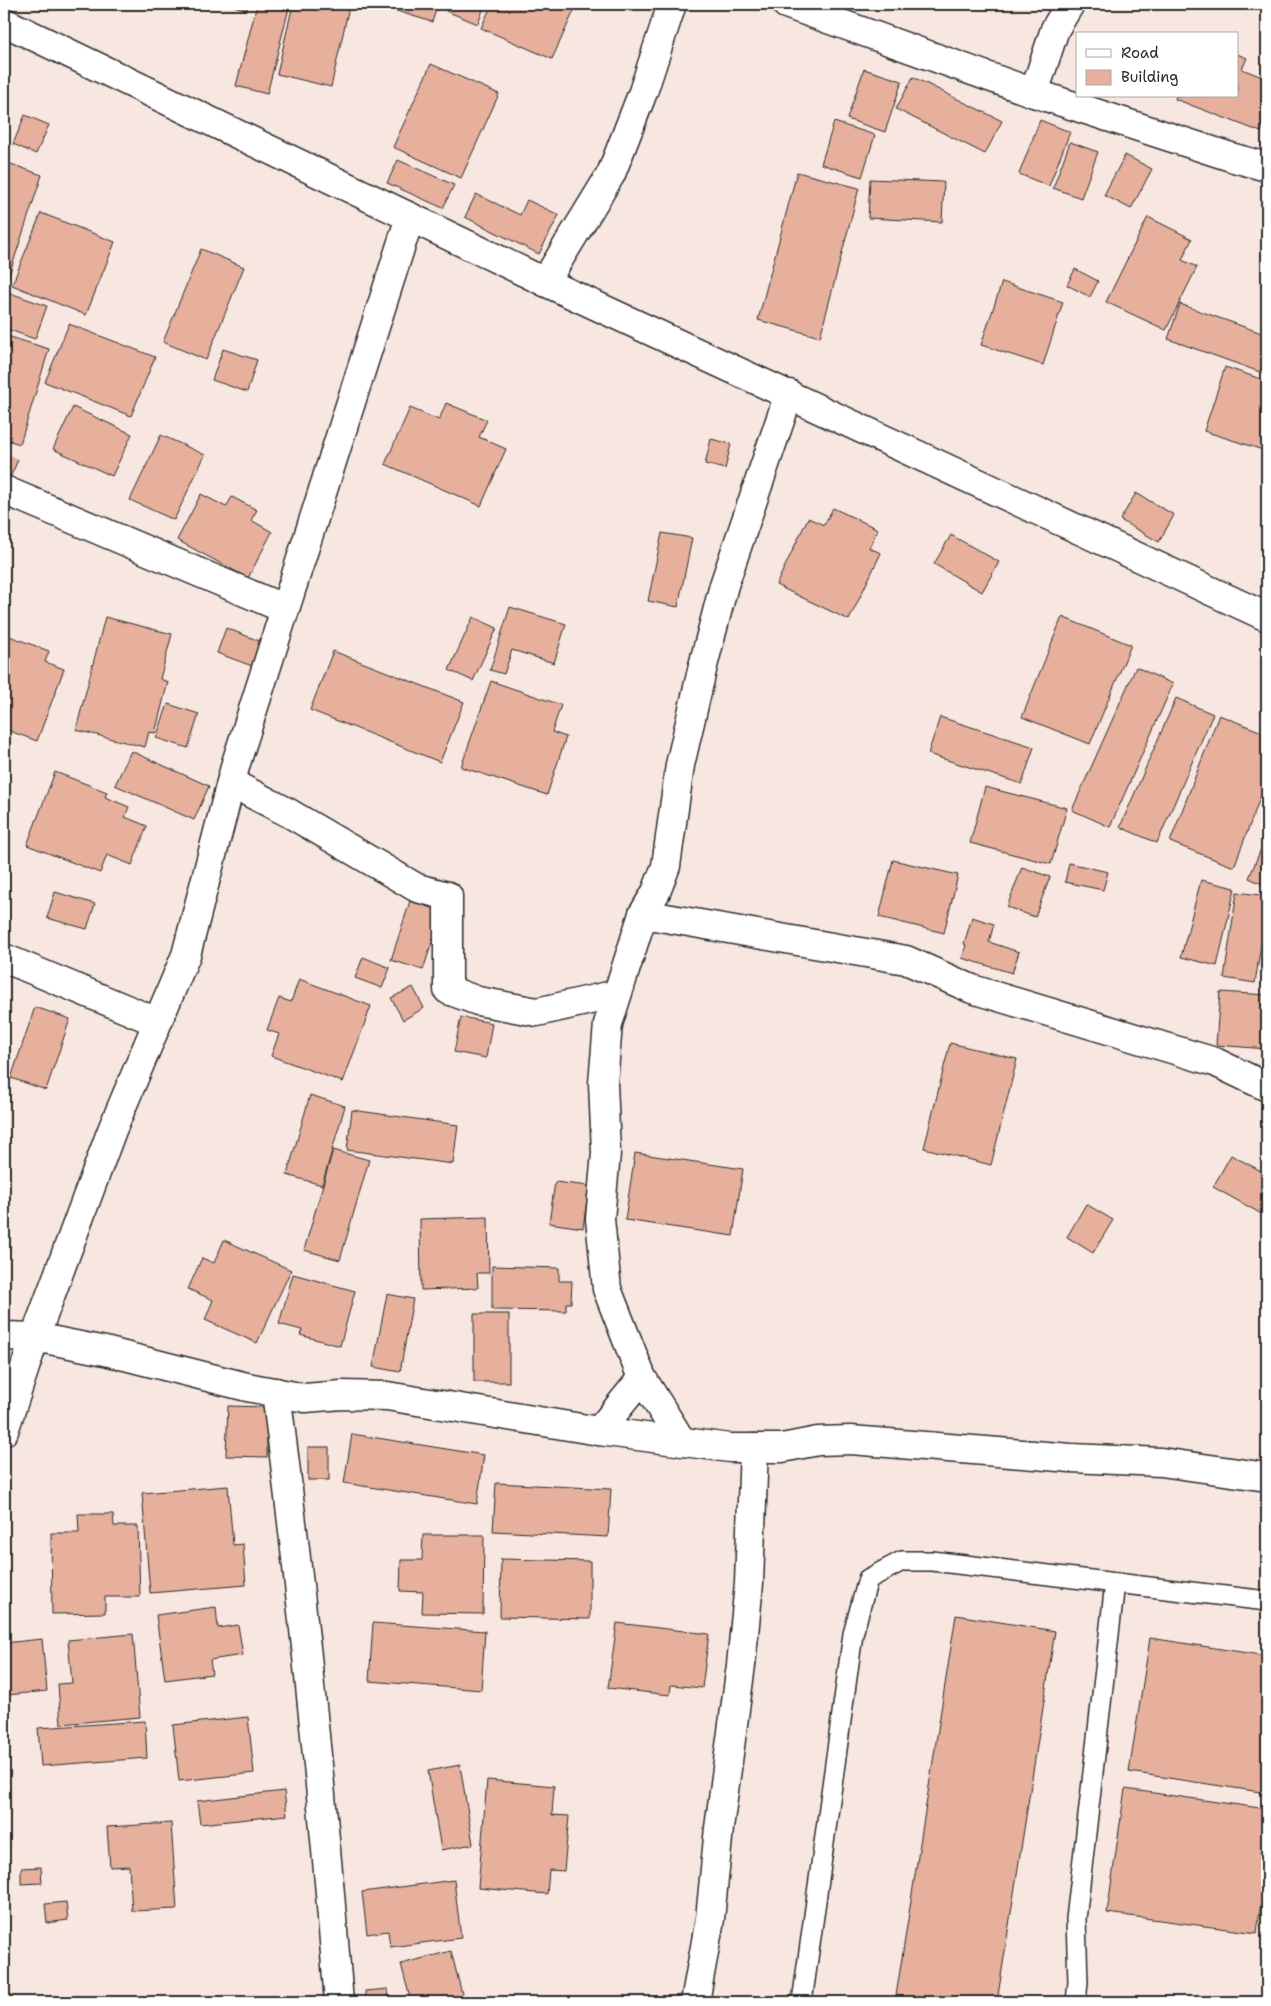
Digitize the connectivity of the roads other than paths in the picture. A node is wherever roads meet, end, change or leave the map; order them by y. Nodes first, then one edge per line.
1 (672, 4) edge
2 (786, 4) edge
3 (1070, 4) edge
4 (4, 22) edge
5 (1034, 93) junction
6 (1267, 167) edge
7 (410, 217) junction
8 (545, 282) junction
9 (788, 394) junction
10 (4, 490) edge
11 (285, 609) junction
12 (1267, 616) edge
13 (231, 783) junction
14 (643, 914) junction
15 (4, 958) edge
16 (616, 994) junction
17 (157, 1022) junction
18 (1267, 1087) edge
19 (4, 1336) edge
20 (35, 1337) junction
21 (642, 1378) junction
22 (276, 1392) junction
23 (4, 1431) edge
24 (599, 1431) junction
25 (682, 1442) junction
26 (754, 1448) junction
27 (1267, 1477) edge
28 (1114, 1583) junction
29 (1267, 1601) edge
30 (339, 2002) edge
31 (695, 2002) edge
32 (802, 2002) edge
33 (1076, 2002) edge

1 - 8 street
2 - 5 street
3 - 5 street
4 - 7 street
5 - 6 street
7 - 8 street
7 - 11 street
8 - 9 street
9 - 12 street
9 - 14 street
10 - 11 street
11 - 13 street
13 - 16 street
13 - 17 street
14 - 16 street
14 - 18 street
15 - 17 street
16 - 21 street
17 - 20 street
19 - 20 street
20 - 22 street
20 - 23 street
21 - 24 street
21 - 25 street
22 - 24 street
22 - 30 street
24 - 25 street
25 - 26 street
26 - 27 street
26 - 31 street
28 - 29 lane
28 - 32 lane
28 - 33 lane

